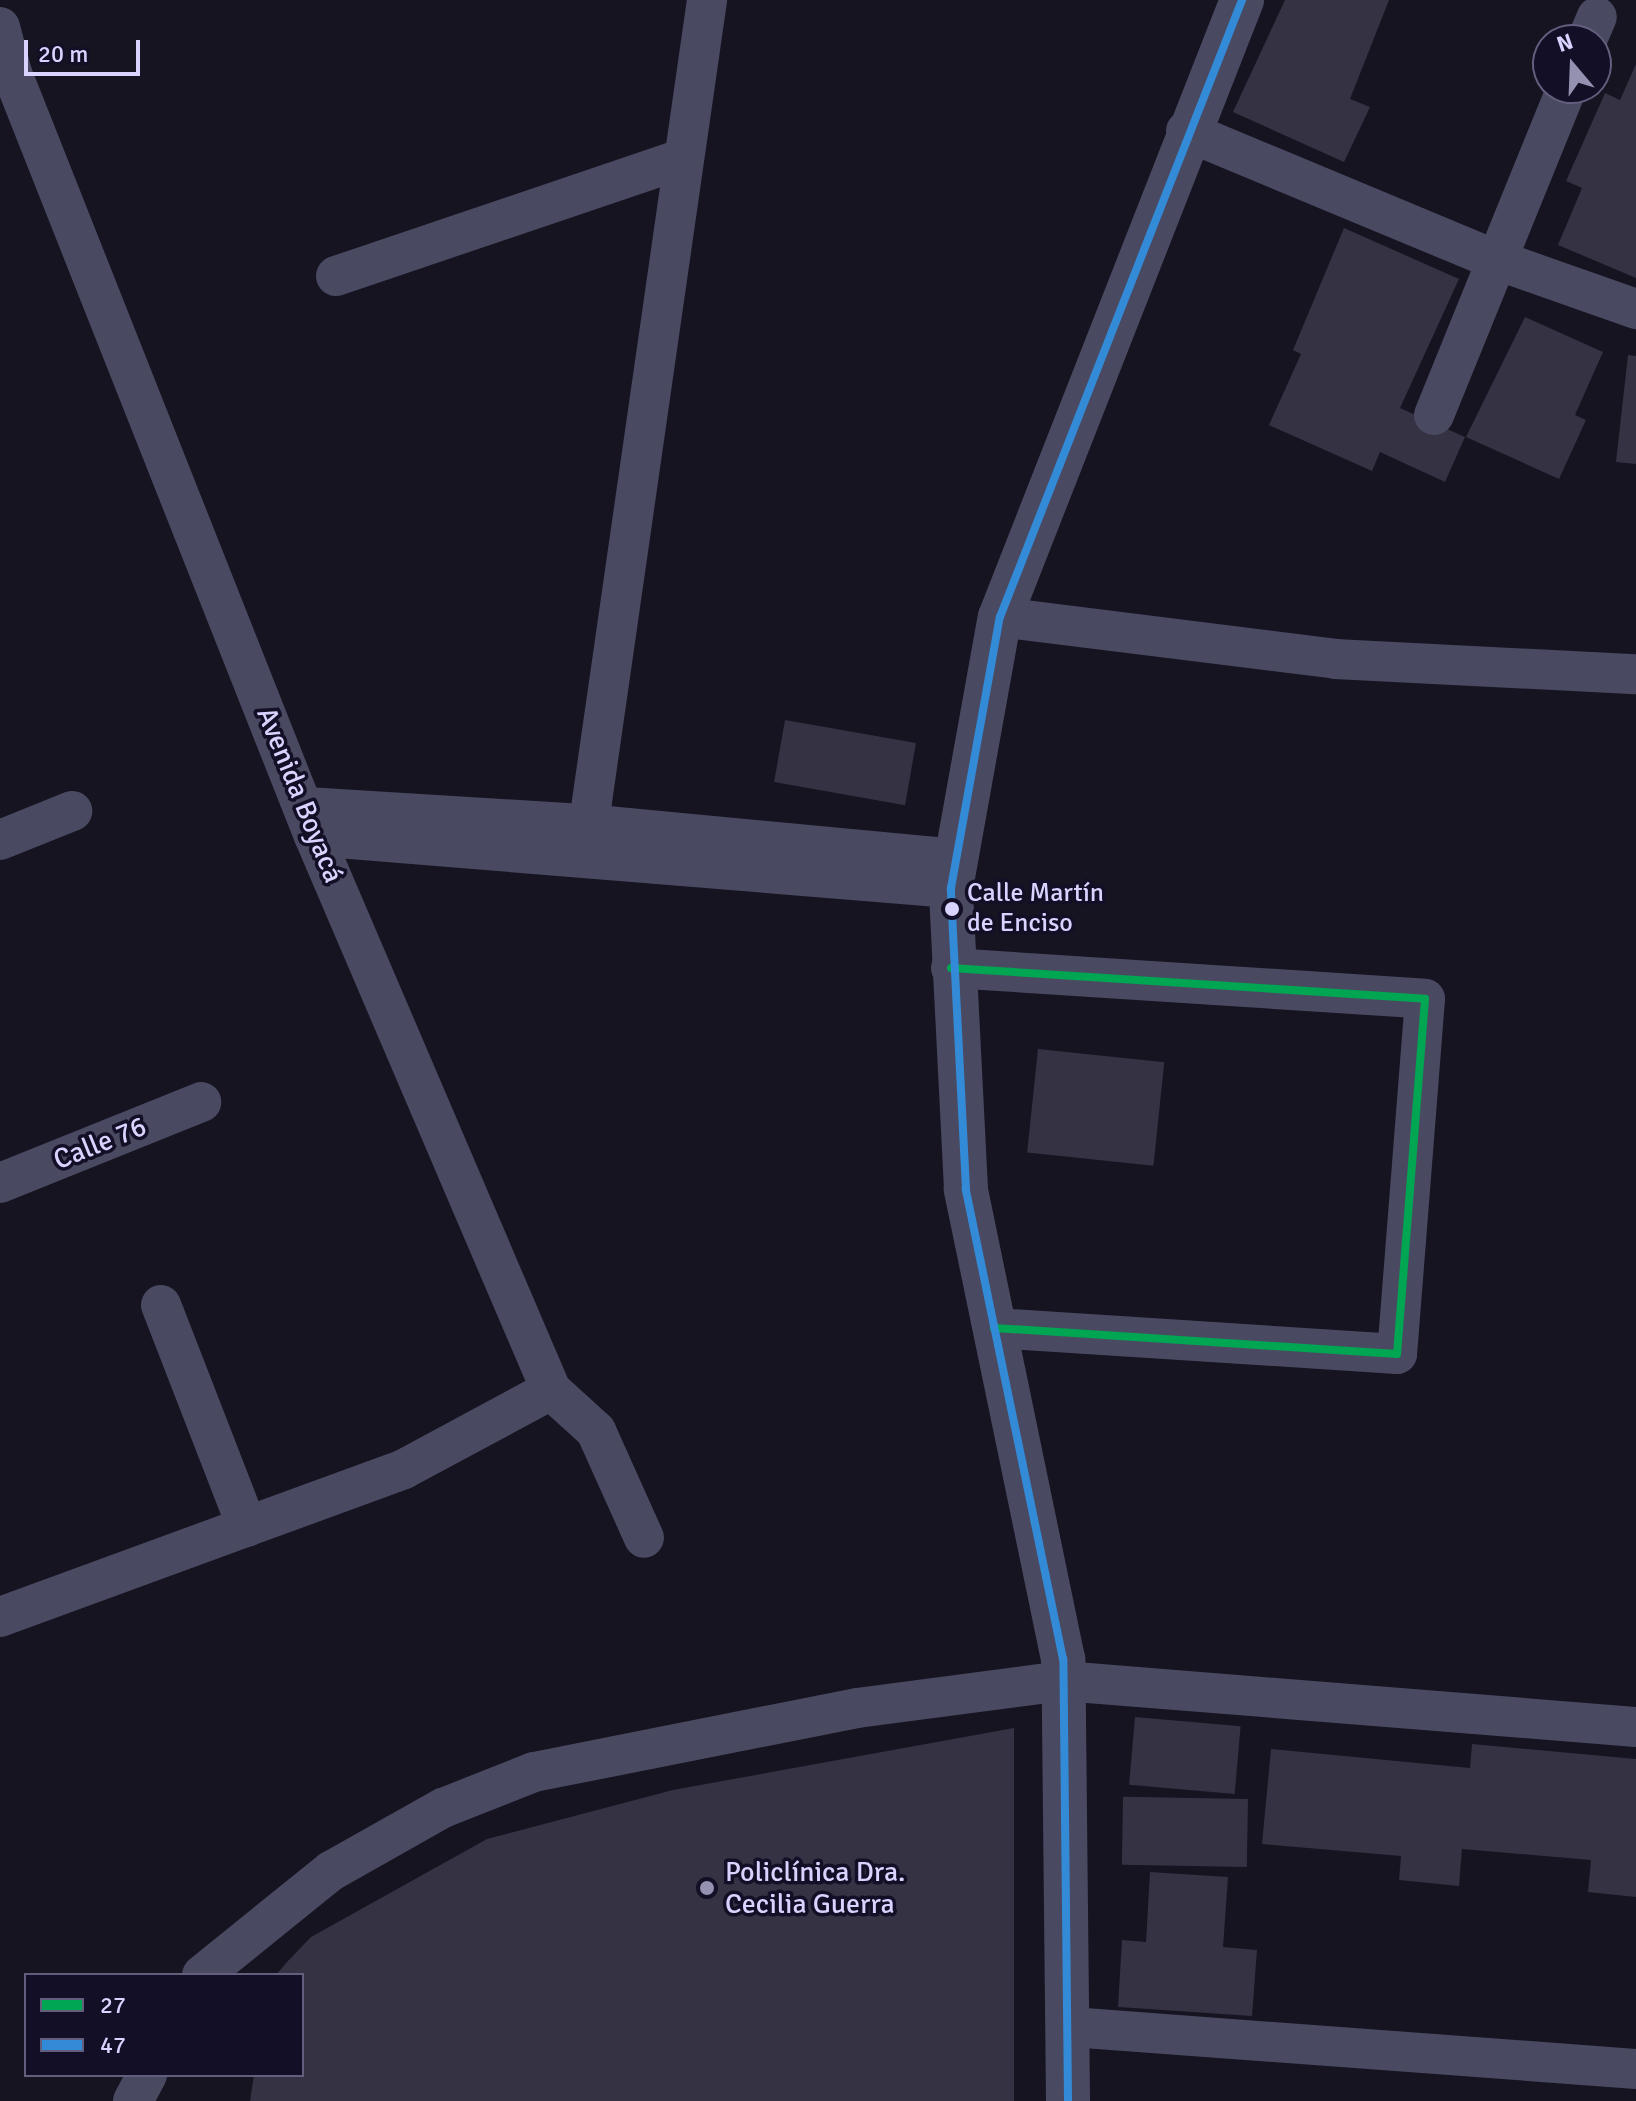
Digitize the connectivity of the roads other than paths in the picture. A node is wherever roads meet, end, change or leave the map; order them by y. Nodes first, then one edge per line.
1 (707, 0) edge
2 (1242, 0) edge
3 (0, 27) edge
4 (1560, 104) edge
5 (1186, 131) junction
6 (681, 159) junction
7 (1494, 259) junction
8 (336, 276) dead end
9 (1636, 309) edge
10 (1434, 415) dead end
11 (1000, 617) junction
12 (1636, 674) edge
13 (72, 811) dead end
14 (310, 821) junction
15 (0, 840) edge
16 (585, 841) junction
17 (954, 874) junction
18 (951, 968) junction
19 (201, 1102) dead end
20 (0, 1183) edge
21 (161, 1305) dead end
22 (994, 1328) junction
23 (551, 1390) junction
24 (247, 1527) junction
25 (644, 1538) dead end
26 (0, 1617) edge
27 (1063, 1681) junction
28 (1636, 1727) edge
29 (204, 1973) edge
30 (1071, 2027) junction
31 (1636, 2069) edge
32 (146, 2077) edge
33 (133, 2101) edge
34 (1068, 2101) edge

1 - 6 street
2 - 5 street
3 - 14 street, Avenida Boyacá
4 - 7 street
5 - 7 street
5 - 11 street
6 - 8 street
6 - 16 street
7 - 9 street
7 - 10 street
11 - 12 street
11 - 17 street
13 - 15 street
14 - 16 street
14 - 23 street, Avenida Boyacá
16 - 17 street
17 - 18 street
18 - 22 street
18 - 22 street
19 - 20 street, Calle 76
21 - 24 street
22 - 27 street
23 - 24 street
23 - 25 street, Avenida Boyacá
24 - 26 street
27 - 28 street
27 - 29 street
27 - 30 street
30 - 31 street
30 - 34 street
32 - 33 street

